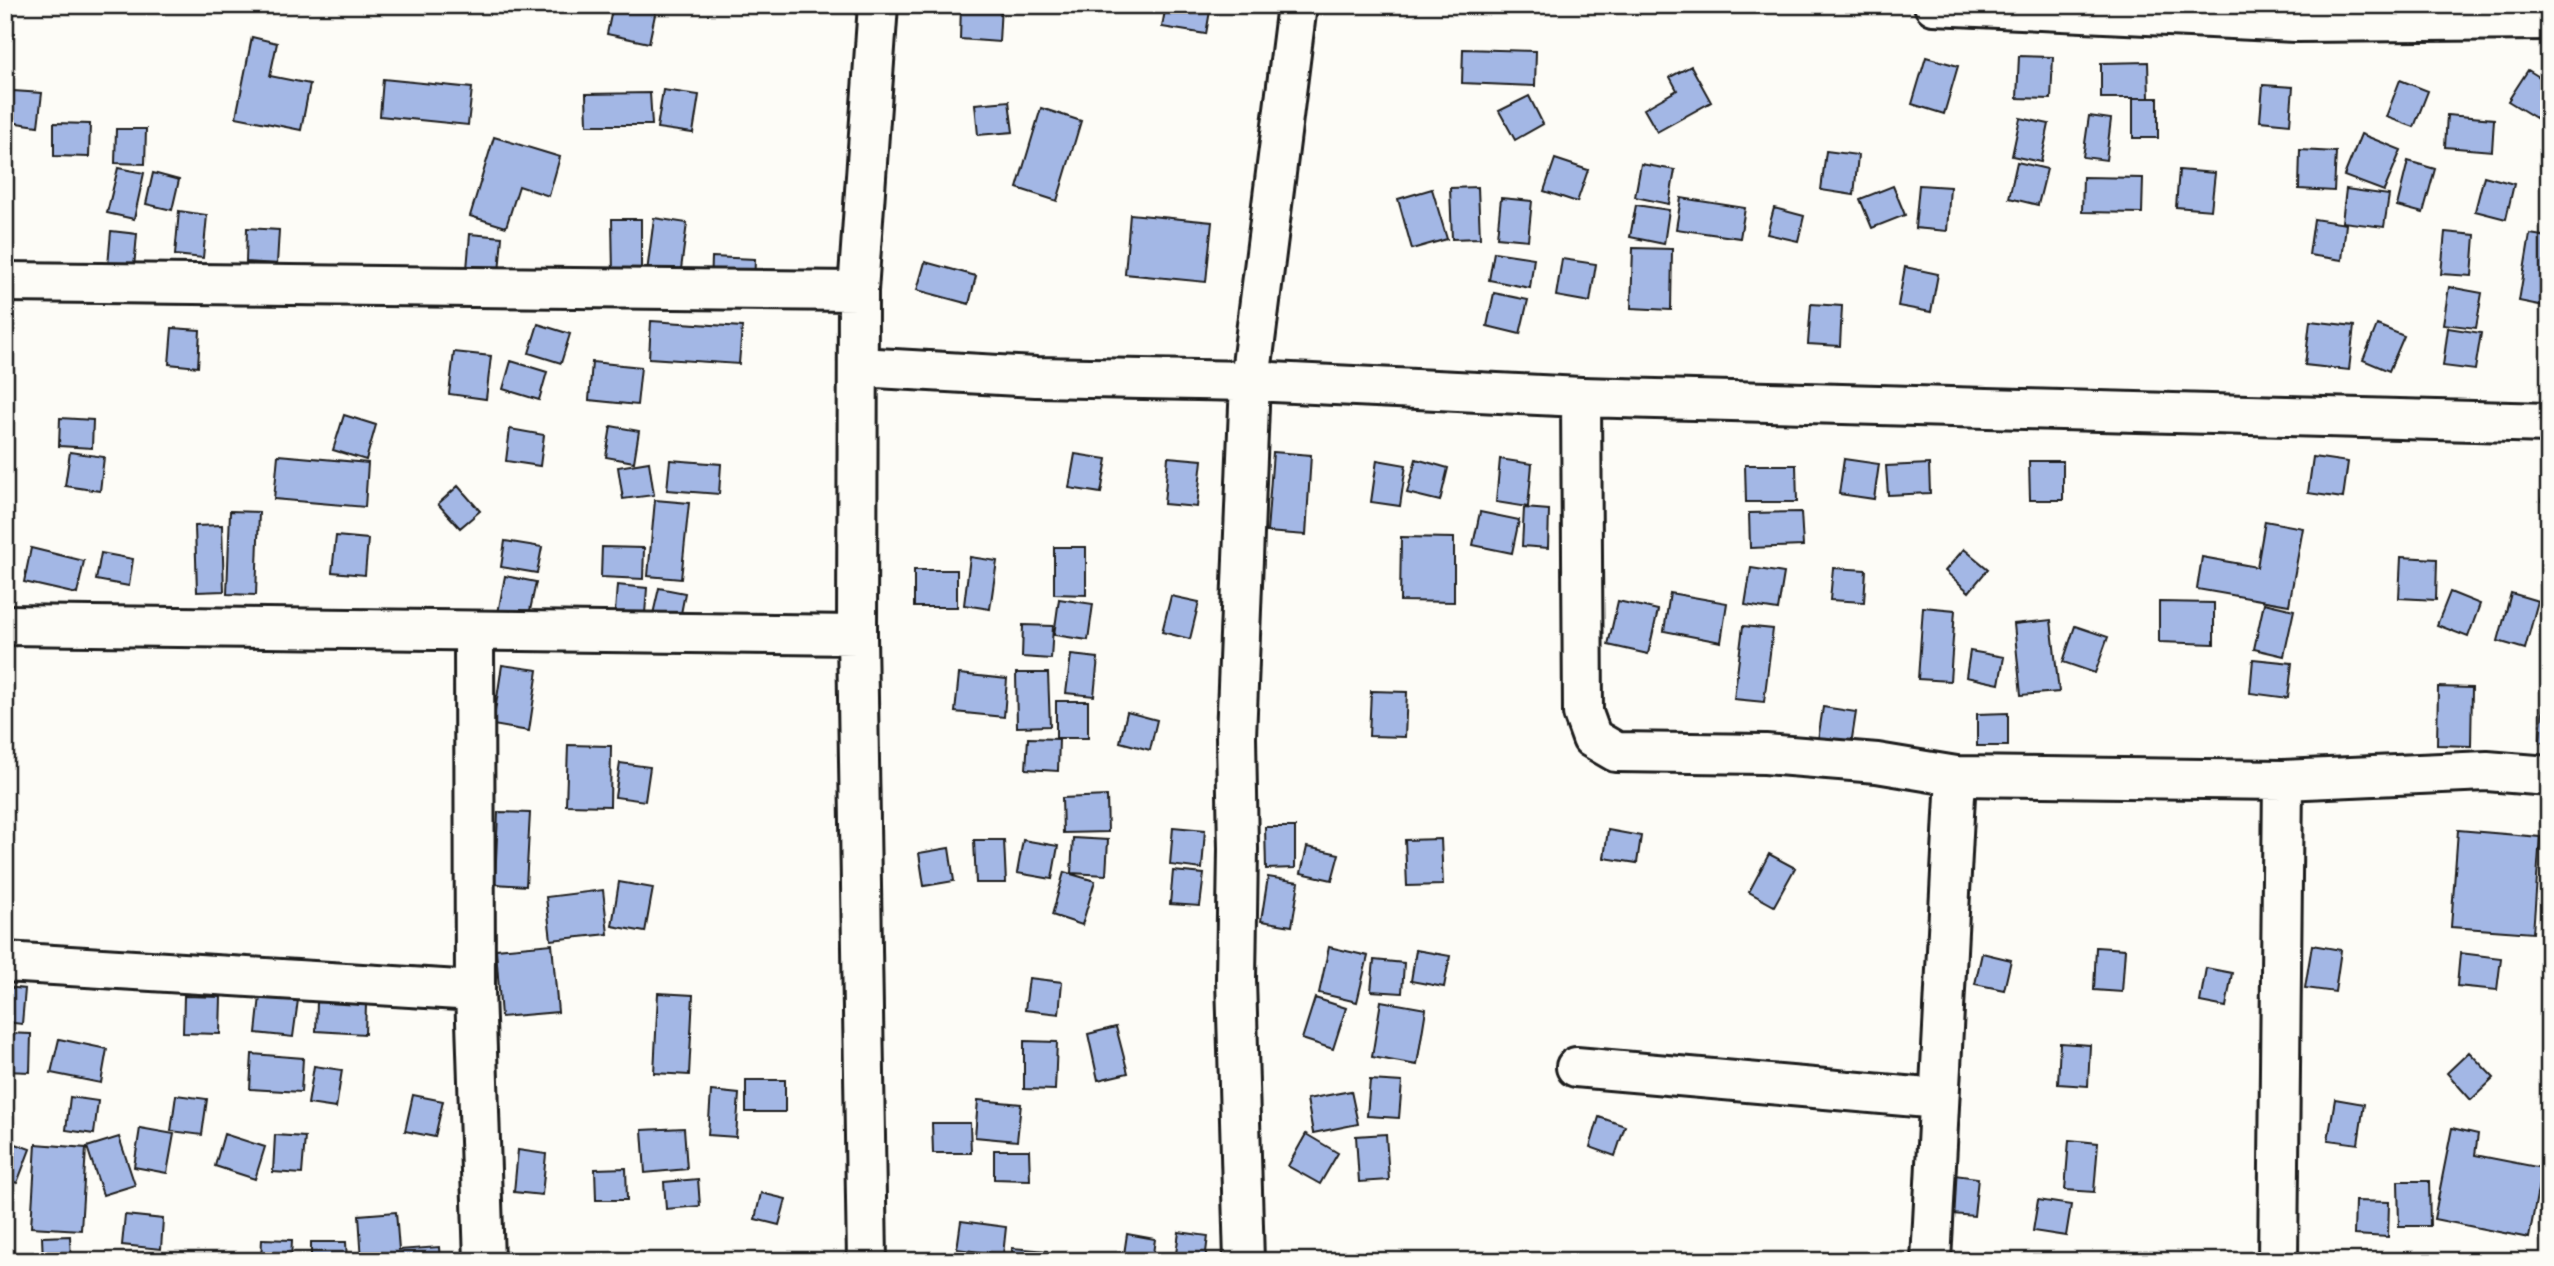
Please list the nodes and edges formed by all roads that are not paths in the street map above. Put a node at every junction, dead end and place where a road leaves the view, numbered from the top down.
1 (878, 5) edge
2 (1297, 5) edge
3 (1934, 5) edge
4 (2295, 14) edge
5 (2549, 20) edge
6 (5, 282) edge
7 (858, 291) junction
8 (859, 367) junction
9 (1250, 381) junction
10 (1581, 397) junction
11 (2549, 423) edge
12 (5, 625) edge
13 (474, 632) junction
14 (857, 635) junction
15 (1956, 776) junction
16 (2549, 776) edge
17 (2283, 780) junction
18 (5, 962) edge
19 (475, 991) junction
20 (1576, 1067) dead end
21 (1939, 1099) junction
22 (484, 1261) edge
23 (867, 1261) edge
24 (1244, 1261) edge
25 (1931, 1261) edge
26 (2278, 1261) edge

1 - 7 street
2 - 9 street
3 - 4 street
4 - 5 street
6 - 7 street
7 - 8 street
8 - 9 street
8 - 14 street
9 - 10 street
9 - 24 street
10 - 11 street
10 - 15 street
12 - 13 street
13 - 14 street
13 - 19 street
14 - 23 street
15 - 17 street
15 - 21 street
16 - 17 street
17 - 26 street
18 - 19 street
19 - 22 street
20 - 21 street
21 - 25 street

